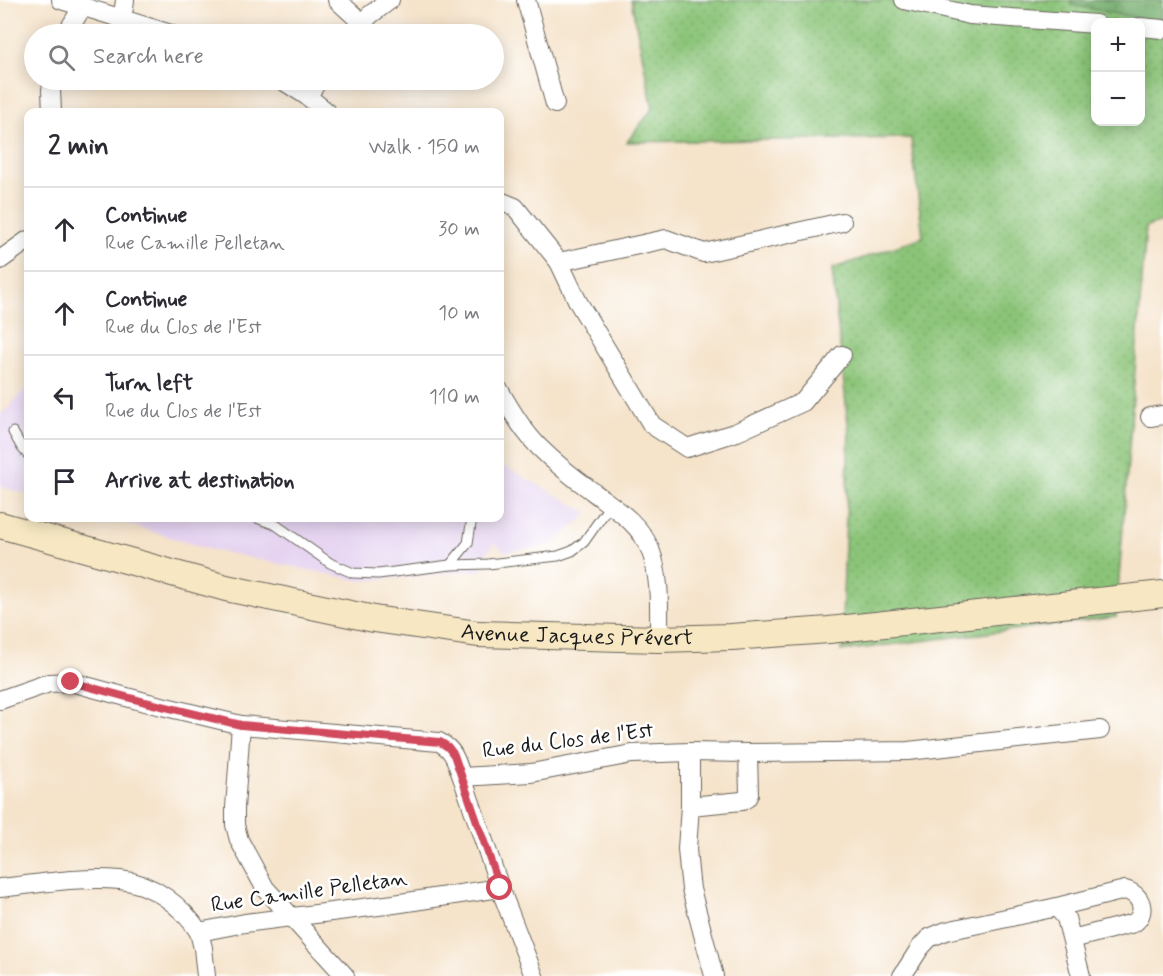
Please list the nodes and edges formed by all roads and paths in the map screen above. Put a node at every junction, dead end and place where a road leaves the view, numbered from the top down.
1 (61, 0) edge
2 (125, 0) edge
3 (337, 0) edge
4 (390, 0) edge
5 (526, 0) edge
6 (903, 0) edge
7 (83, 6) junction
8 (120, 18) junction
9 (72, 24) edge
10 (139, 24) edge
11 (354, 24) edge
12 (364, 24) edge
13 (1091, 24) edge
14 (1145, 27) edge
15 (1163, 29) edge
16 (51, 90) edge
17 (298, 90) edge
18 (312, 90) edge
19 (307, 96) junction
20 (555, 104) dead end
21 (52, 108) edge
22 (322, 108) edge
23 (504, 203) edge
24 (842, 222) dead end
25 (24, 243) edge
26 (0, 260) edge
27 (559, 262) junction
28 (842, 355) dead end
29 (504, 397) edge
30 (13, 432) dead end
31 (24, 450) edge
32 (610, 505) junction
33 (268, 522) edge
34 (471, 522) edge
35 (0, 525) edge
36 (450, 565) junction
37 (1163, 594) edge
38 (659, 639) junction
39 (0, 700) edge
40 (241, 725) junction
41 (1100, 730) dead end
42 (690, 752) junction
43 (748, 753) junction
44 (462, 777) junction
45 (690, 806) junction
46 (0, 888) edge
47 (500, 888) junction
48 (1057, 907) junction
49 (291, 917) junction
50 (199, 932) junction
51 (1072, 939) junction
52 (206, 976) edge
53 (345, 976) edge
54 (534, 976) edge
55 (714, 976) edge
56 (902, 976) edge
57 (1081, 976) edge

1 - 7 street
2 - 8 street
3 - 11 street
4 - 12 street
5 - 20 street
6 - 13 street
7 - 8 street
7 - 9 street
8 - 10 street
14 - 15 street
16 - 21 street
17 - 19 street
18 - 19 street
19 - 22 street
23 - 27 street
24 - 27 street
25 - 26 street
27 - 28 street
29 - 32 street
30 - 31 lane
32 - 36 lane
32 - 38 street
33 - 36 lane
34 - 36 lane
35 - 38 main road, Avenue Jacques Prévert
37 - 38 main road, Avenue Jacques Prévert
39 - 40 street, Rue du Clos de l'Est
40 - 44 street, Rue du Clos de l'Est
40 - 49 street
41 - 43 street, Rue du Clos de l'Est
42 - 43 street, Rue du Clos de l'Est
42 - 44 street, Rue du Clos de l'Est
42 - 45 street
43 - 45 street
44 - 47 street
45 - 55 street
46 - 50 street, Rue Camille Pelletan
47 - 49 street, Rue Camille Pelletan
47 - 54 street
48 - 51 street
48 - 51 street
48 - 56 street
49 - 50 street, Rue Camille Pelletan
49 - 53 street
50 - 52 street
51 - 57 street

